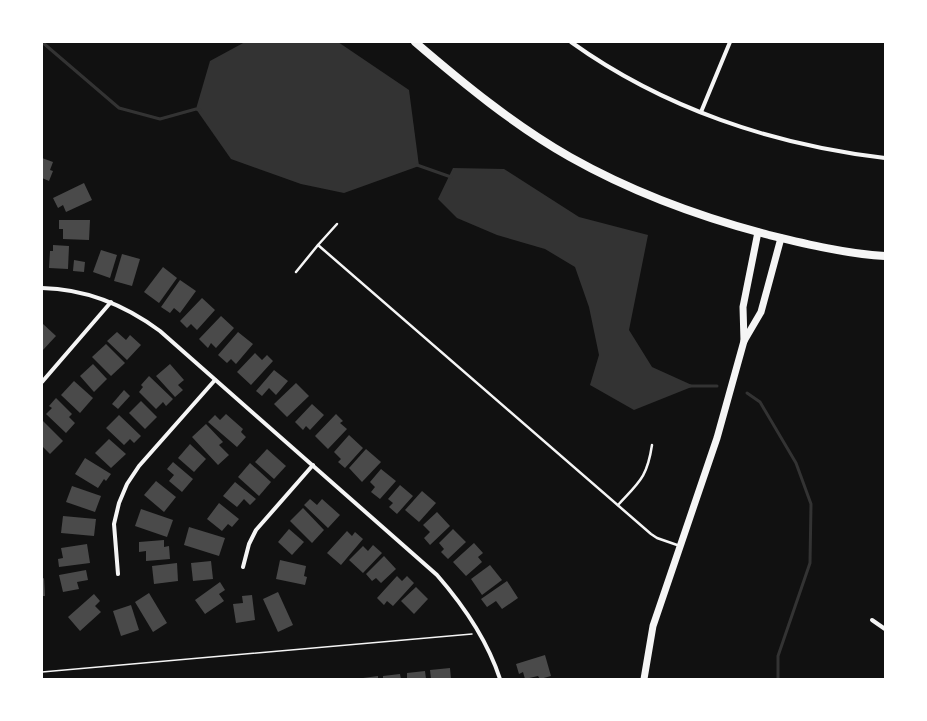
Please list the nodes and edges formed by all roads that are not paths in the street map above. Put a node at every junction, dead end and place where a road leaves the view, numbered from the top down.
1 (415, 42) edge
2 (571, 42) edge
3 (730, 42) edge
4 (701, 112) junction
5 (885, 158) edge
6 (337, 224) dead end
7 (758, 232) junction
8 (781, 238) junction
9 (318, 244) junction
10 (885, 256) edge
11 (296, 272) dead end
12 (42, 288) edge
13 (111, 302) junction
14 (744, 342) junction
15 (215, 380) junction
16 (42, 382) edge
17 (652, 445) dead end
18 (313, 465) junction
19 (618, 505) junction
20 (680, 546) junction
21 (243, 567) dead end
22 (118, 574) dead end
23 (872, 620) dead end
24 (885, 629) edge
25 (500, 679) edge
26 (644, 679) edge

1 - 7 main road
2 - 4 street
3 - 4 street
4 - 5 street
6 - 9 lane
7 - 8 main road
7 - 14 street
8 - 10 main road
8 - 14 street
9 - 11 lane
9 - 19 lane
12 - 13 street
13 - 15 street
13 - 16 street
14 - 20 street
15 - 18 street
15 - 22 street
17 - 19 lane
18 - 21 street
18 - 25 street
19 - 20 lane
20 - 26 street
23 - 24 street

